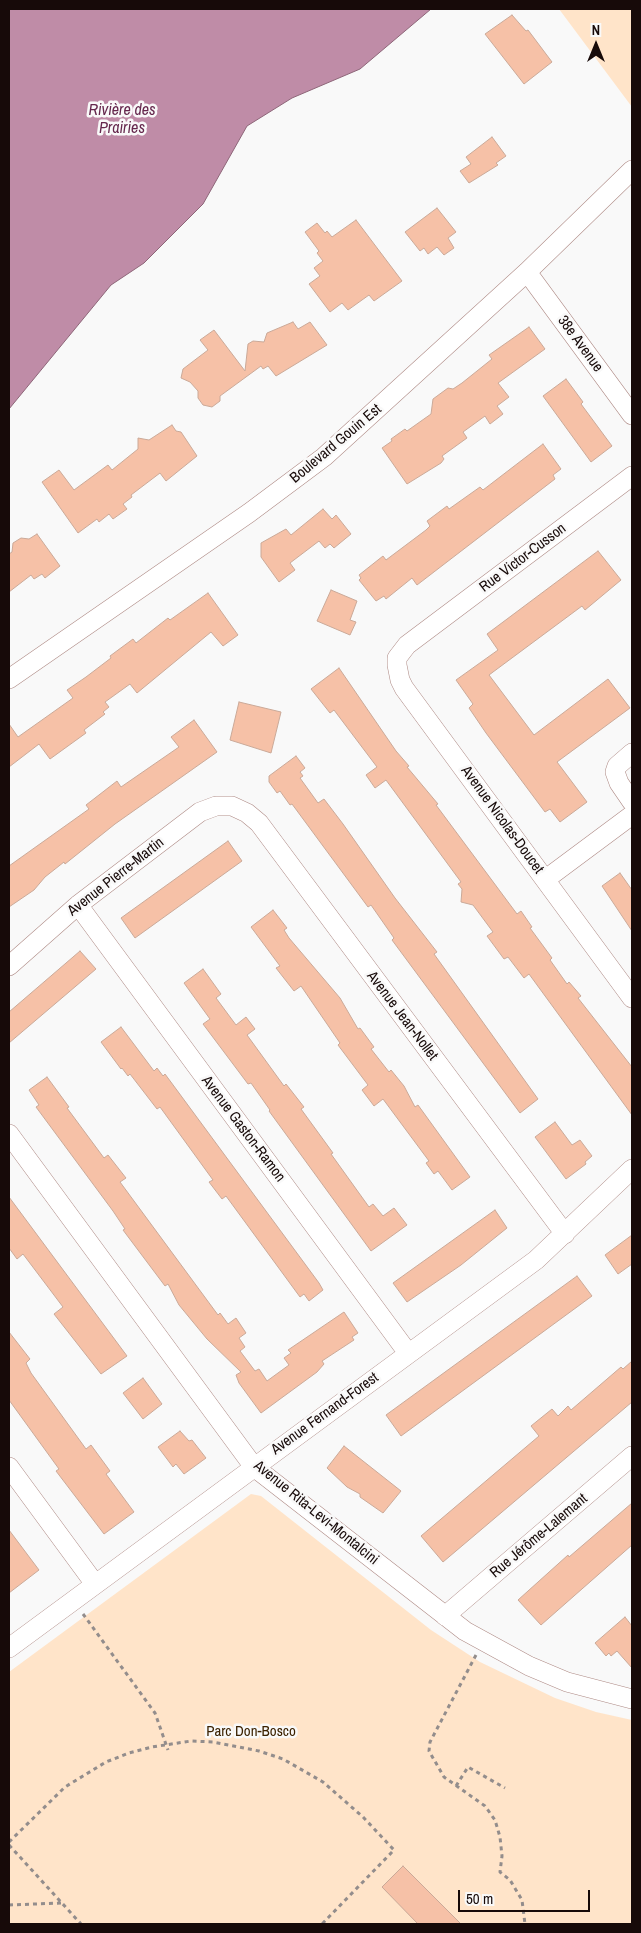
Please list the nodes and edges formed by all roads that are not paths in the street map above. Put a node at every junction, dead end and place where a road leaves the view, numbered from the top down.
1 (632, 170) edge
2 (527, 272) junction
3 (632, 415) edge
4 (632, 476) edge
5 (414, 639) joint
6 (9, 680) edge
7 (632, 754) edge
8 (632, 802) edge
9 (232, 806) joint
10 (632, 816) edge
11 (546, 880) junction
12 (78, 905) junction
13 (9, 966) edge
14 (632, 998) edge
15 (9, 1134) edge
16 (632, 1169) edge
17 (564, 1234) junction
18 (408, 1353) junction
19 (632, 1456) edge
20 (9, 1467) edge
21 (254, 1467) junction
22 (96, 1584) junction
23 (446, 1616) junction
24 (9, 1648) edge
25 (632, 1699) edge

1 - 2 street, Boulevard Gouin Est
2 - 3 street, 38e Avenue
2 - 6 street, Boulevard Gouin Est
4 - 5 street, Rue Victor-Cusson
5 - 11 street, Avenue Nicolas-Doucet
7 - 8 street
9 - 12 street, Avenue Pierre-Martin
9 - 17 street, Avenue Jean-Nollet
10 - 11 street
11 - 14 street, Avenue Nicolas-Doucet
12 - 13 street, Avenue Pierre-Martin
12 - 18 street, Avenue Gaston-Ramon
15 - 21 street, Avenue Rita-Levi-Montalcini
16 - 17 street, Avenue Fernand-Forest
17 - 18 street, Avenue Fernand-Forest
18 - 21 street, Avenue Fernand-Forest
19 - 23 street, Rue Jérôme-Lalemant
20 - 22 street
21 - 22 street, Avenue Fernand-Forest
21 - 23 street, Avenue Rita-Levi-Montalcini
22 - 24 street, Avenue Fernand-Forest
23 - 25 street, Avenue Rita-Levi-Montalcini

